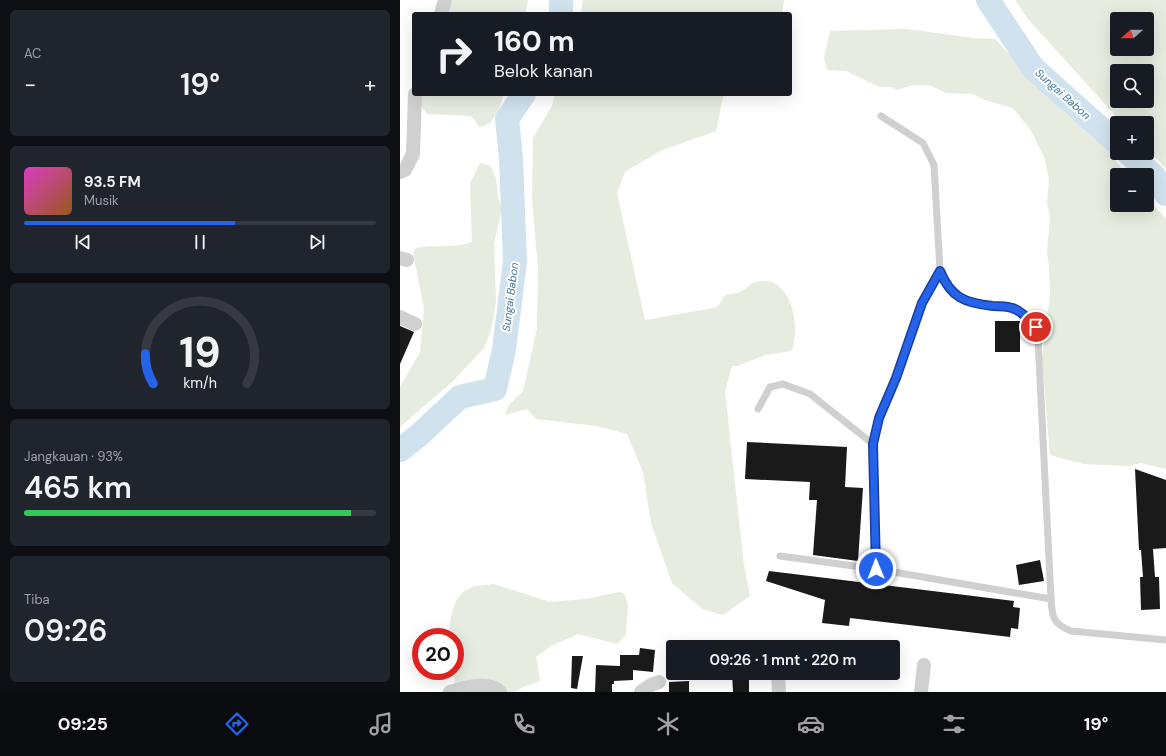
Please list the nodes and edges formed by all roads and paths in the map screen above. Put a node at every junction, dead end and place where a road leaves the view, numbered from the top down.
1 (445, 0) edge
2 (441, 12) edge
3 (415, 96) edge
4 (880, 116) dead end
5 (400, 172) edge
6 (940, 271) junction
7 (400, 317) edge
8 (415, 324) dead end
9 (758, 409) dead end
10 (873, 444) junction
11 (780, 556) dead end
12 (876, 569) junction
13 (1051, 599) junction
14 (1166, 640) edge
15 (924, 665) dead end
16 (778, 680) edge
17 (659, 682) dead end
18 (450, 692) edge
19 (500, 692) edge
20 (641, 692) edge
21 (779, 692) edge
22 (921, 692) edge

1 - 2 street
3 - 5 street
4 - 6 lane
6 - 10 lane
6 - 13 lane
7 - 8 street
9 - 10 lane
10 - 12 lane
11 - 12 lane
12 - 13 lane
13 - 14 lane
15 - 22 street
16 - 21 street
17 - 20 street
18 - 19 street

